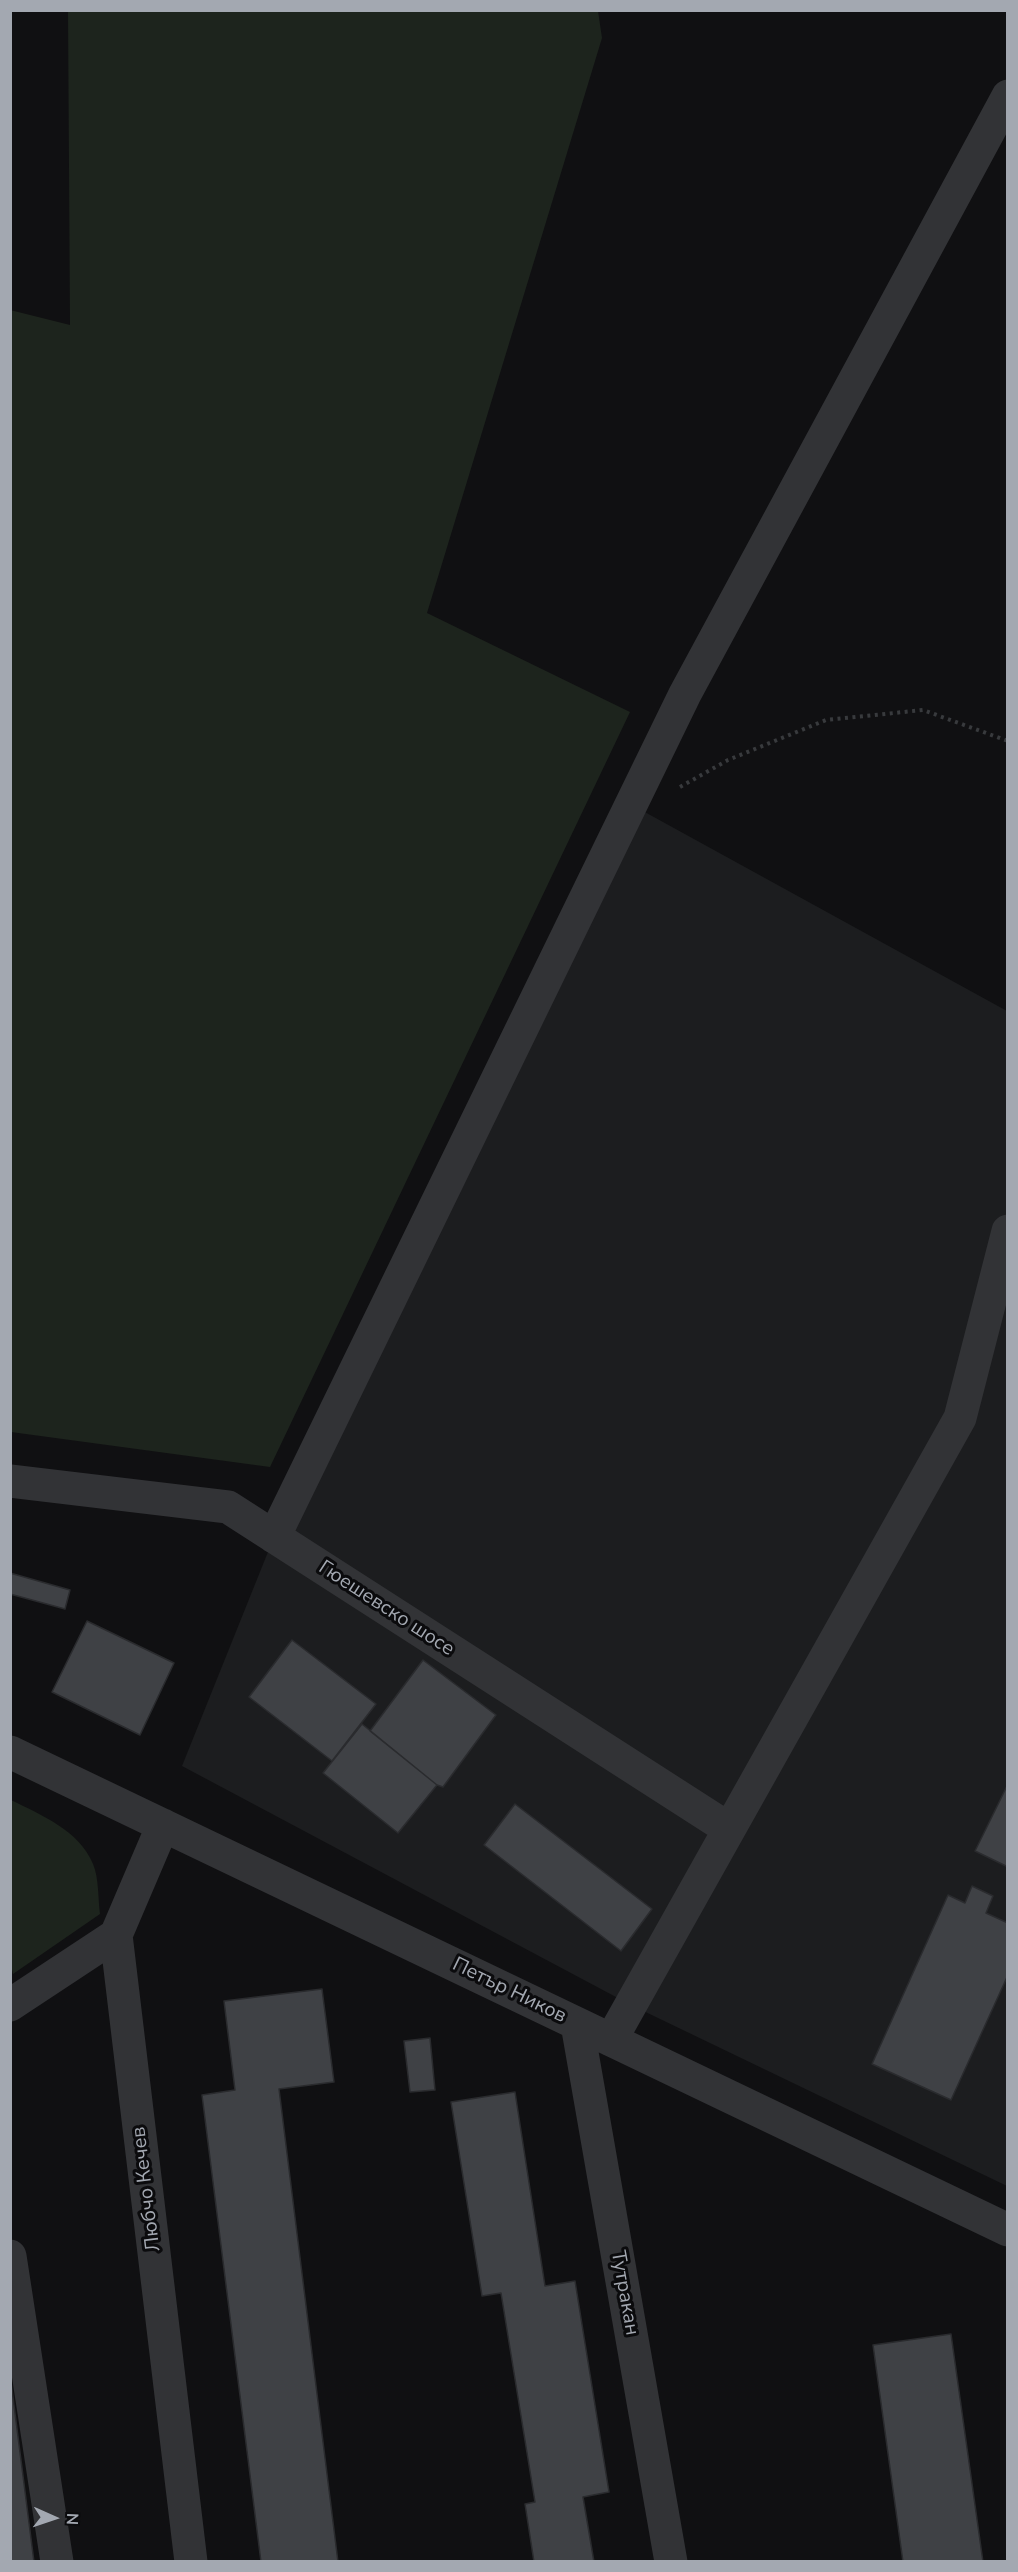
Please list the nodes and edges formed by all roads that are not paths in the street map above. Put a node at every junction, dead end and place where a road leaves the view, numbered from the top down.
1 (1008, 96) edge
2 (1008, 1231) edge
3 (10, 1481) edge
4 (274, 1537) junction
5 (10, 1752) edge
6 (163, 1825) junction
7 (729, 1829) junction
8 (116, 1935) junction
9 (10, 2005) edge
10 (577, 2024) junction
11 (611, 2040) junction
12 (1008, 2230) edge
13 (10, 2256) edge
14 (57, 2562) edge
15 (191, 2562) edge
16 (670, 2562) edge

1 - 4 street
2 - 7 street
3 - 4 street, Гюешевско шосе
4 - 7 street, Гюешевско шосе
5 - 6 street, Петър Ников
6 - 8 street, Любчо Кечев
6 - 10 street, Петър Ников
7 - 11 street
8 - 9 street
8 - 15 street, Любчо Кечев
10 - 11 street, Петър Ников
10 - 16 street, Тутракан
11 - 12 street, Петър Ников
13 - 14 street

